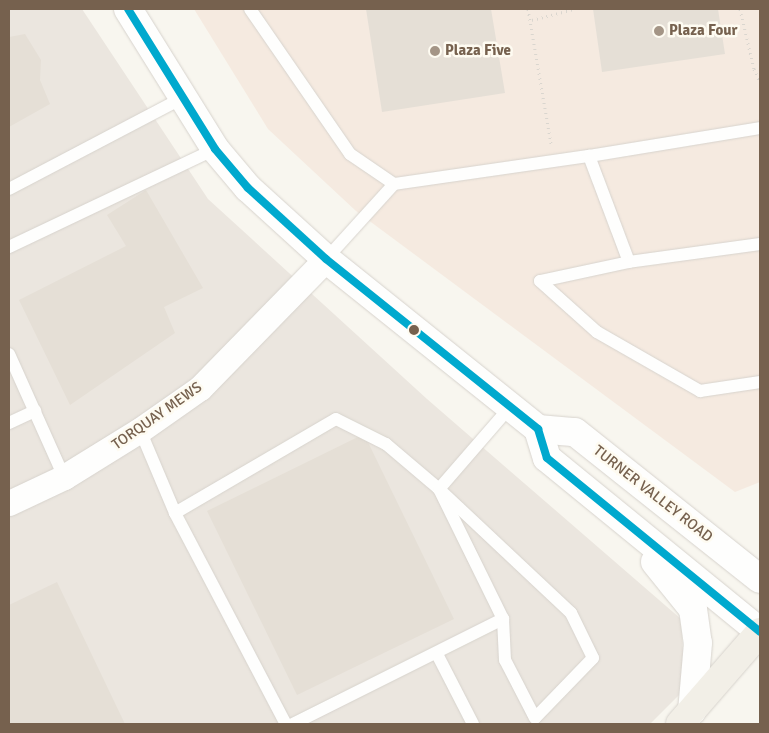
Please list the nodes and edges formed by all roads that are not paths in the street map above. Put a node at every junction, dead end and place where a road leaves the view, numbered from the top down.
1 (128, 9) edge
2 (250, 9) edge
3 (182, 98) junction
4 (760, 128) edge
5 (215, 149) junction
6 (589, 156) junction
7 (394, 184) junction
8 (9, 189) edge
9 (760, 244) edge
10 (9, 247) edge
11 (326, 259) junction
12 (629, 262) junction
13 (9, 354) edge
14 (760, 382) edge
15 (511, 406) junction
16 (35, 411) junction
17 (9, 423) edge
18 (538, 429) junction
19 (140, 430) junction
20 (64, 477) junction
21 (439, 489) junction
22 (9, 503) edge
23 (175, 513) junction
24 (622, 522) junction
25 (760, 579) edge
26 (503, 619) junction
27 (760, 632) edge
28 (437, 654) junction
29 (686, 718) edge
30 (286, 724) edge
31 (293, 724) edge
32 (472, 724) edge

1 - 3 street
2 - 7 lane
3 - 5 street
3 - 8 lane
4 - 6 lane
5 - 10 lane
5 - 11 street
6 - 7 lane
6 - 12 lane
7 - 11 lane
9 - 12 lane
11 - 15 street
11 - 19 street, TORQUAY MEWS
12 - 14 lane
13 - 16 lane
15 - 18 street
15 - 21 lane
16 - 17 lane
16 - 20 lane
18 - 24 street
18 - 25 street, TURNER VALLEY ROAD
19 - 20 street, TORQUAY MEWS
19 - 23 lane
20 - 22 street, TORQUAY MEWS
21 - 23 lane
21 - 26 lane
21 - 26 lane
23 - 30 lane
24 - 27 street
24 - 29 street
26 - 28 lane
27 - 29 main road
28 - 31 lane
28 - 32 lane

